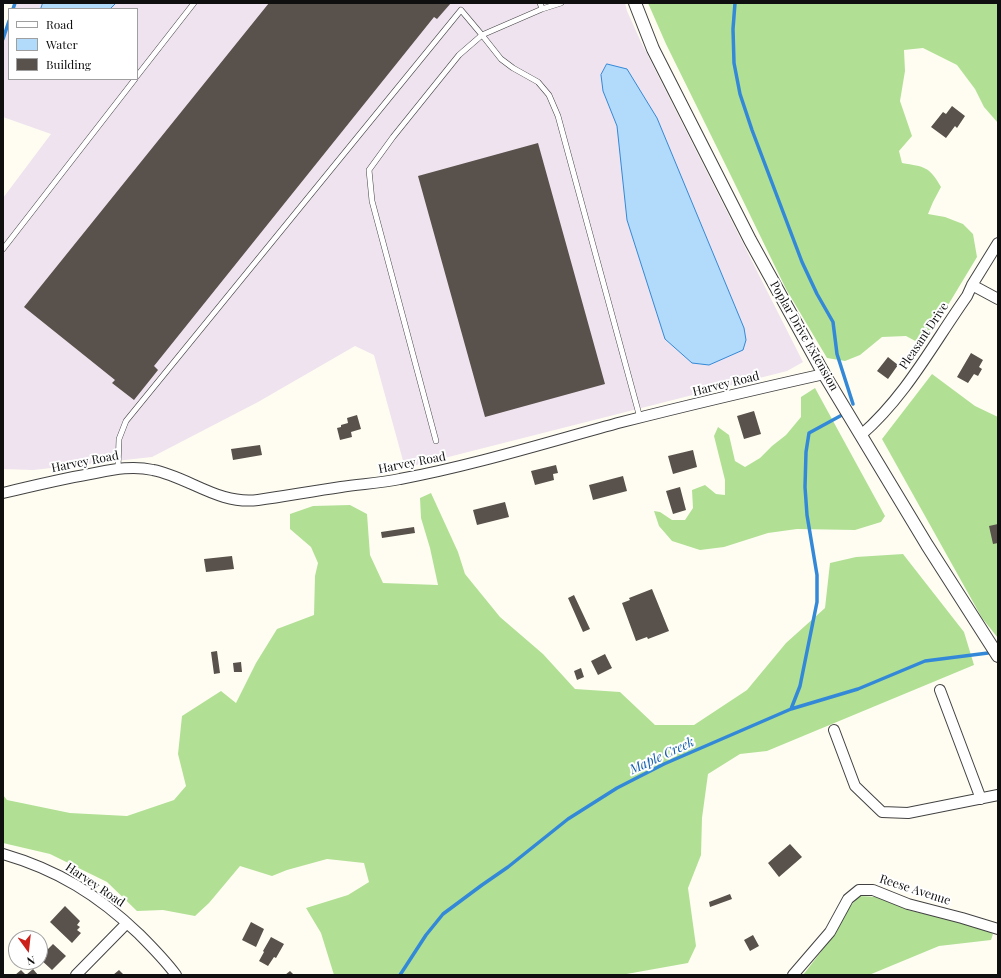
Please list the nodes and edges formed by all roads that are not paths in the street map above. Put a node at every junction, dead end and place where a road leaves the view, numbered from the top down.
1 (194, 3) edge
2 (540, 3) edge
3 (561, 3) edge
4 (635, 3) edge
5 (542, 9) junction
6 (482, 36) junction
7 (138, 75) edge
8 (134, 80) edge
9 (998, 243) edge
10 (3, 249) edge
11 (972, 285) junction
12 (998, 299) edge
13 (824, 374) junction
14 (640, 418) junction
15 (861, 435) junction
16 (436, 441) dead end
17 (118, 468) junction
18 (3, 493) edge
19 (998, 656) edge
20 (940, 690) dead end
21 (834, 730) dead end
22 (998, 795) edge
23 (982, 799) junction
24 (3, 854) edge
25 (126, 923) junction
26 (998, 929) edge
27 (76, 975) edge
28 (176, 975) edge
29 (793, 975) edge

1 - 7 lane
2 - 5 lane
3 - 5 lane
4 - 13 street, Poplar Drive Extension
5 - 6 lane
6 - 14 lane
6 - 16 lane
6 - 17 lane
8 - 10 lane
9 - 11 street, Pleasant Drive
11 - 12 street
11 - 15 street, Pleasant Drive
13 - 14 street, Harvey Road
13 - 15 street, Poplar Drive Extension
14 - 17 street, Harvey Road
15 - 19 street, Poplar Drive Extension
17 - 18 street, Harvey Road
20 - 23 street
21 - 23 street
22 - 23 street
24 - 25 street, Harvey Road
25 - 27 street
25 - 28 street, Harvey Road
26 - 29 street, Reese Avenue

